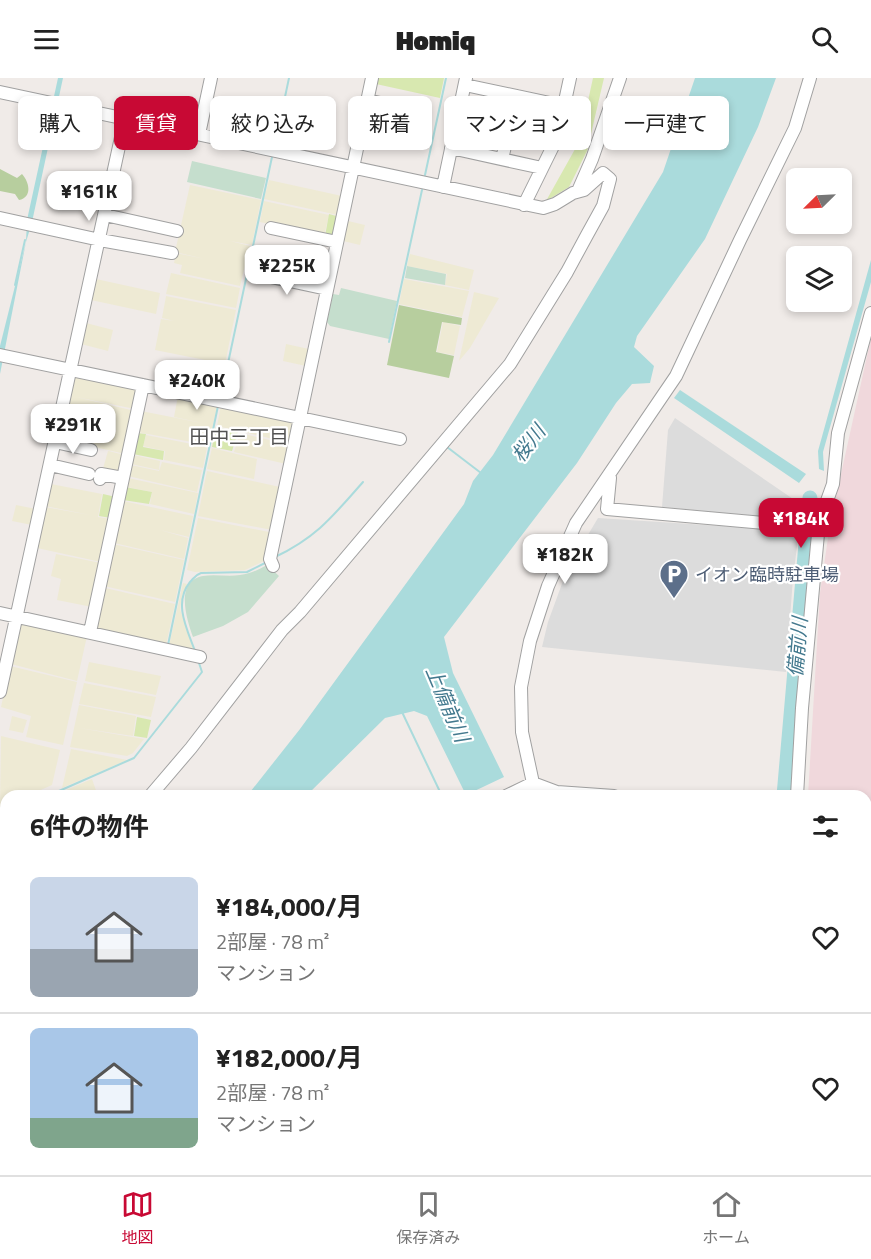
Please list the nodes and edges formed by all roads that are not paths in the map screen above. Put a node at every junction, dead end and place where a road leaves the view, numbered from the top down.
1 (211, 78) edge
2 (372, 78) edge
3 (570, 78) edge
4 (620, 78) edge
5 (810, 78) edge
6 (466, 82) edge
7 (0, 92) edge
8 (368, 96) edge
9 (517, 96) edge
10 (566, 96) edge
11 (114, 117) edge
12 (199, 134) joint
13 (119, 150) edge
14 (356, 150) edge
15 (451, 150) edge
16 (460, 150) edge
17 (504, 150) edge
18 (551, 150) edge
19 (502, 159) junction
20 (352, 168) junction
21 (542, 168) junction
22 (443, 187) junction
23 (578, 191) junction
24 (524, 205) junction
25 (105, 215) junction
26 (0, 218) edge
27 (272, 228) dead end
28 (177, 231) dead end
29 (100, 240) junction
30 (337, 242) junction
31 (172, 253) dead end
32 (253, 273) dead end
33 (327, 289) junction
34 (871, 313) edge
35 (0, 355) edge
36 (71, 370) junction
37 (143, 385) junction
38 (300, 417) junction
39 (400, 439) dead end
40 (55, 442) junction
41 (91, 450) dead end
42 (50, 465) junction
43 (609, 474) junction
44 (123, 478) junction
45 (811, 522) junction
46 (273, 566) dead end
47 (0, 613) edge
48 (16, 617) junction
49 (90, 632) junction
50 (200, 657) dead end
51 (0, 692) edge
52 (533, 783) junction
53 (155, 790) edge
54 (519, 790) edge
55 (536, 790) edge
56 (552, 790) edge
57 (797, 790) edge

1 - 12 street
2 - 8 street
3 - 10 street
4 - 23 street
5 - 43 street
6 - 9 street
7 - 11 street
12 - 20 street
13 - 25 street
14 - 20 street
15 - 22 street
16 - 19 street
17 - 19 street
18 - 21 street
19 - 21 street
20 - 22 street
20 - 30 street
21 - 24 street
22 - 24 street
23 - 24 street
23 - 53 street
25 - 28 street
25 - 29 street
26 - 29 street
27 - 30 street
29 - 31 street
29 - 36 street
30 - 33 street
32 - 33 street
33 - 38 street
34 - 45 street
35 - 36 street
36 - 37 street
36 - 40 street
37 - 38 street
37 - 44 street
38 - 39 street
38 - 46 street
40 - 41 street
40 - 42 street
42 - 44 street
42 - 48 street
43 - 45 street
43 - 52 street
44 - 49 street
45 - 57 street
47 - 48 street
48 - 49 street
48 - 51 street
49 - 50 street
52 - 54 street
52 - 55 street
52 - 56 street

